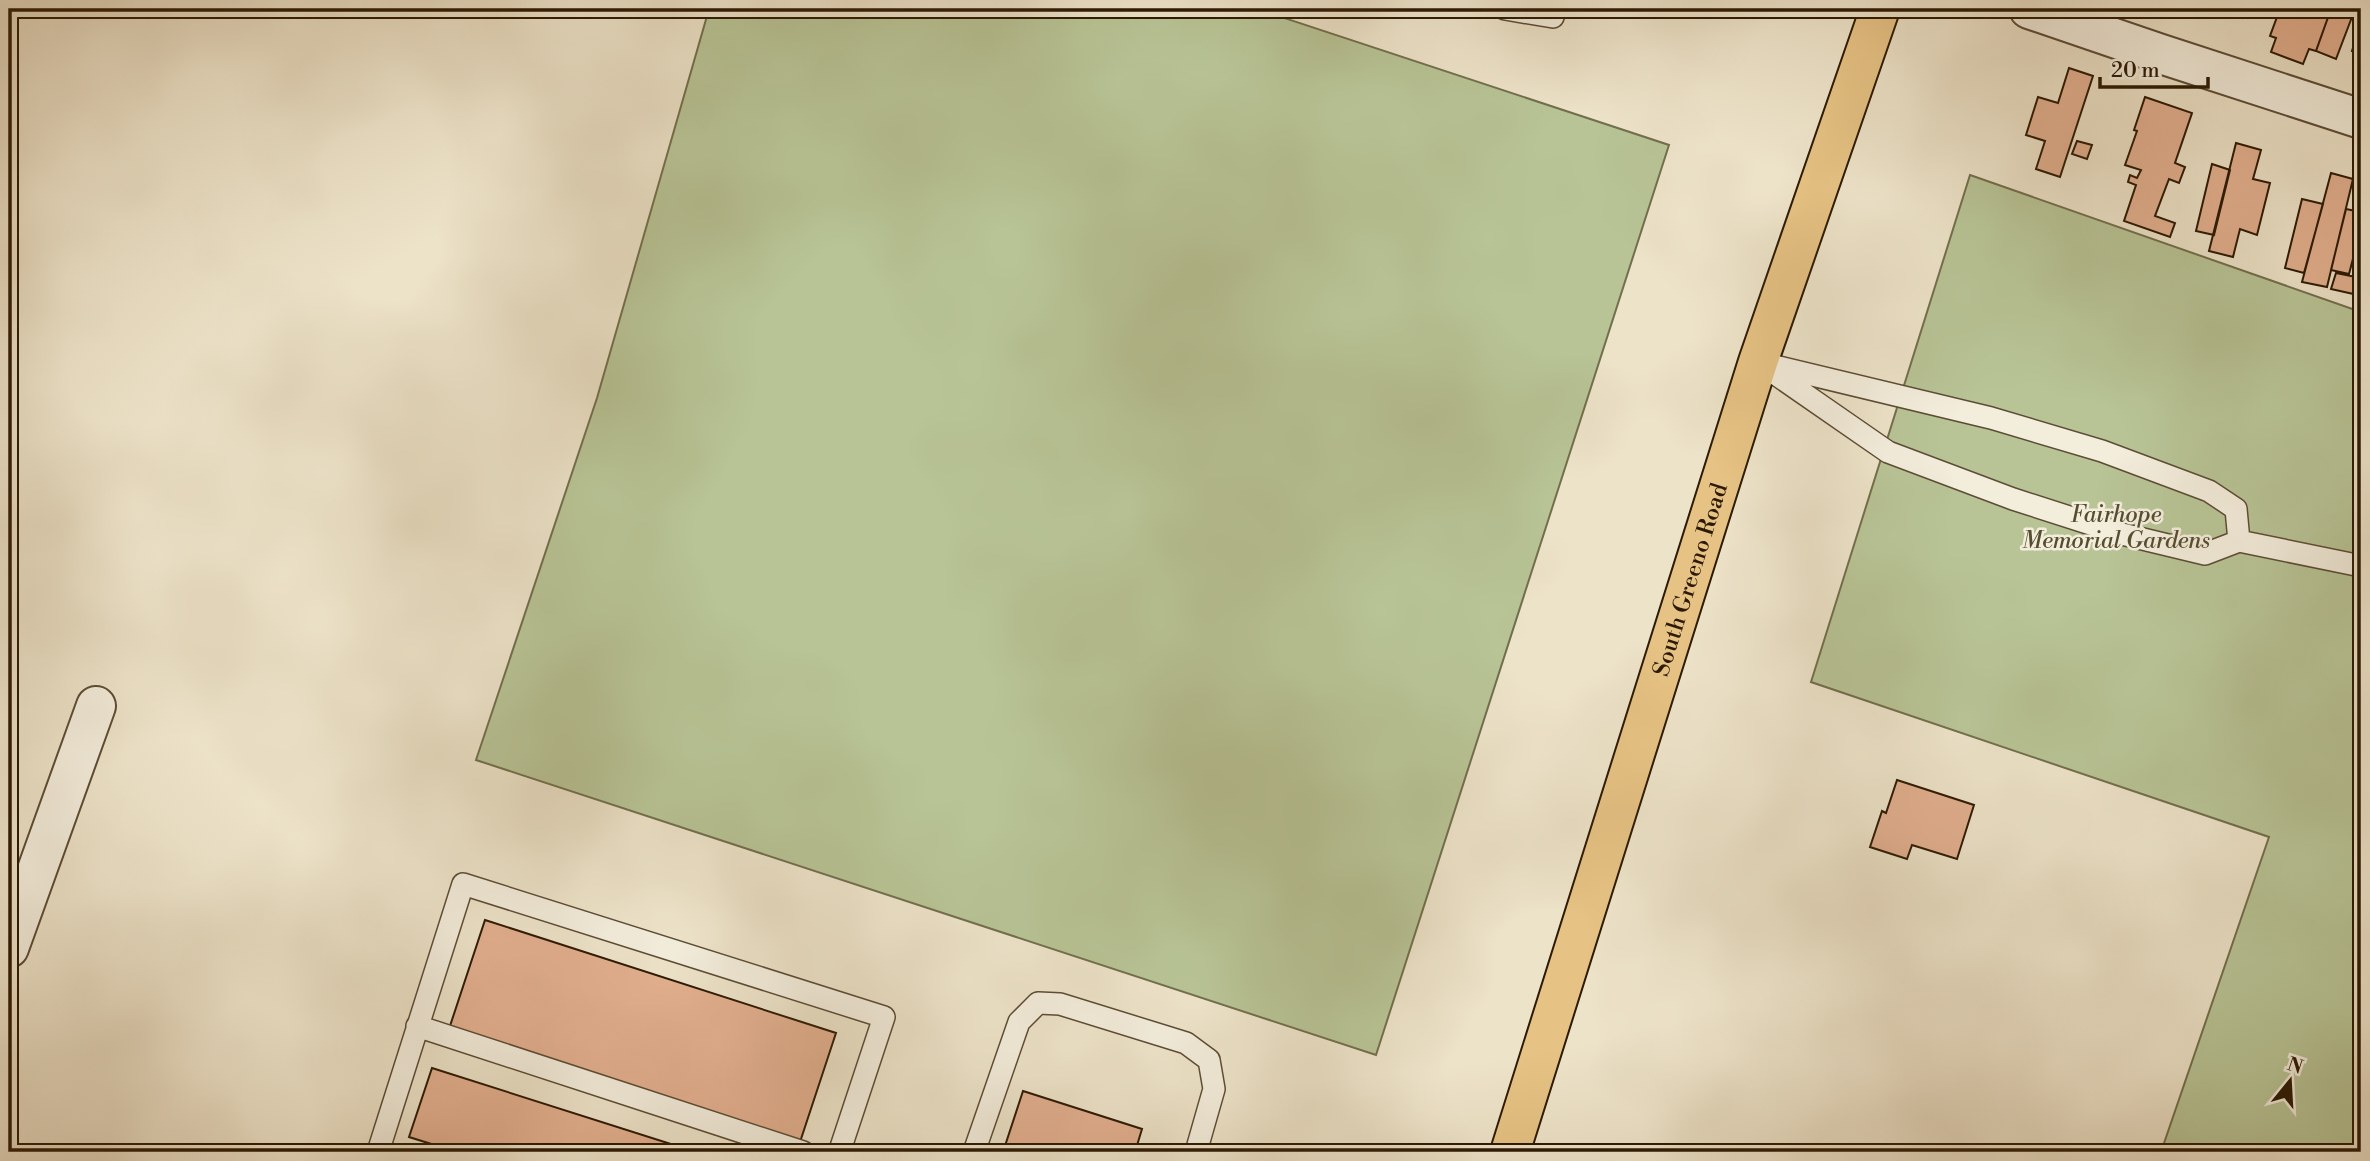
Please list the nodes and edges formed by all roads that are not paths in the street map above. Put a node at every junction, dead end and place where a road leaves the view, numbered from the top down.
1 (1505, 9) edge
2 (1555, 9) edge
3 (1880, 9) edge
4 (2029, 9) edge
5 (2361, 119) edge
6 (1758, 362) junction
7 (2239, 541) junction
8 (2361, 566) edge
9 (96, 705) dead end
10 (9, 948) edge
11 (416, 1026) junction
12 (846, 1150) edge
13 (377, 1152) edge
14 (803, 1152) edge
15 (974, 1152) edge
16 (1196, 1152) edge
17 (1510, 1152) edge

1 - 2 lane
3 - 6 main road, South Greeno Road
4 - 5 street
6 - 7 lane
6 - 7 lane
6 - 17 main road, South Greeno Road
7 - 8 lane
9 - 10 street
11 - 12 lane
11 - 13 lane
11 - 14 lane
15 - 16 lane

